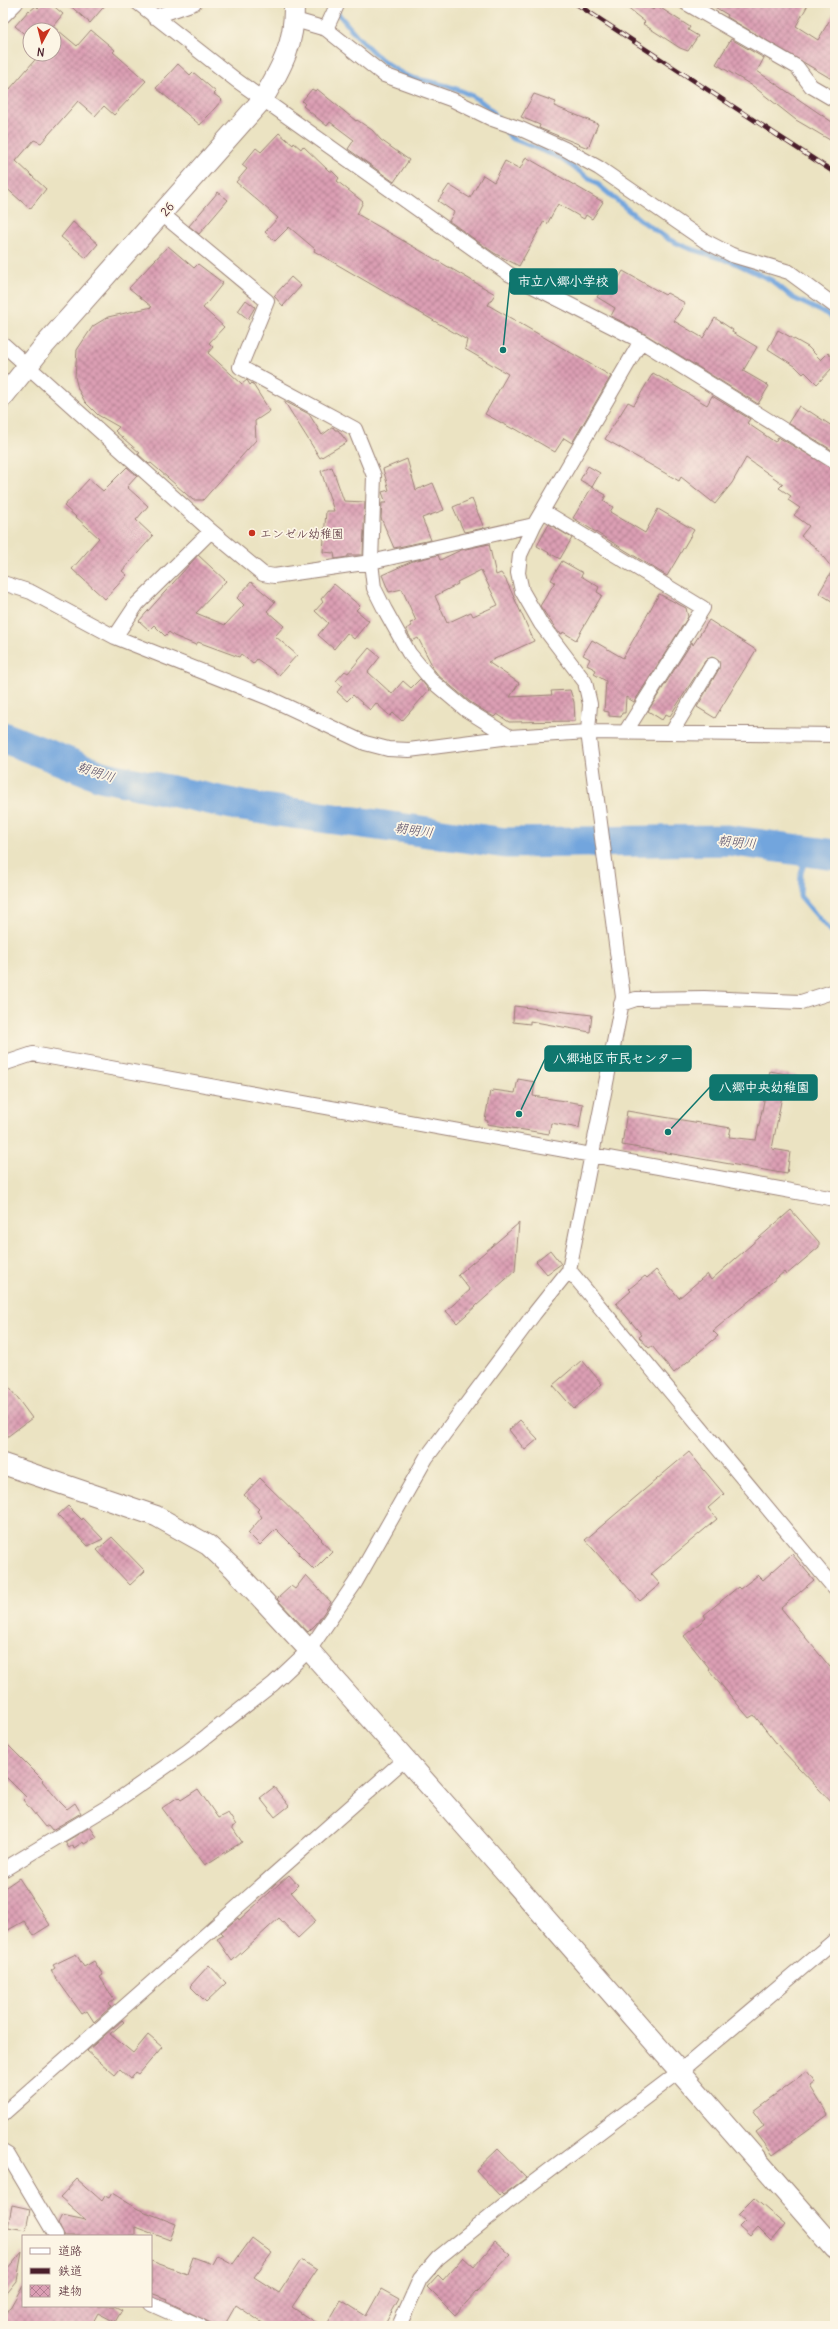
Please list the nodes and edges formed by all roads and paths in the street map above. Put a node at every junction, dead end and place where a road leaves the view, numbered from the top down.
1 (16, 3) edge
2 (138, 3) edge
3 (194, 3) edge
4 (338, 3) edge
5 (686, 3) edge
6 (294, 11) edge
7 (3, 16) edge
8 (154, 17) junction
9 (329, 24) junction
10 (264, 99) junction
11 (835, 100) edge
12 (162, 214) junction
13 (835, 306) edge
14 (641, 341) junction
15 (3, 344) edge
16 (28, 366) junction
17 (3, 397) edge
18 (835, 462) edge
19 (543, 511) junction
20 (534, 525) junction
21 (211, 531) junction
22 (371, 562) junction
23 (3, 583) edge
24 (115, 637) junction
25 (712, 665) dead end
26 (626, 731) junction
27 (588, 732) junction
28 (672, 732) junction
29 (835, 735) edge
30 (510, 737) junction
31 (828, 993) edge
32 (622, 1000) junction
33 (3, 1064) edge
34 (591, 1155) junction
35 (835, 1199) edge
36 (569, 1270) junction
37 (3, 1464) edge
38 (835, 1589) edge
39 (309, 1650) junction
40 (405, 1760) junction
41 (3, 1870) edge
42 (835, 1940) edge
43 (679, 2072) junction
44 (3, 2114) edge
45 (3, 2152) edge
46 (55, 2235) edge
47 (835, 2250) edge
48 (152, 2304) edge
49 (200, 2326) edge
50 (399, 2326) edge

1 - 7 street
2 - 8 street
3 - 8 street
4 - 9 street
5 - 11 street
6 - 9 street
6 - 10 street, 26
8 - 10 street
9 - 13 street
10 - 12 street, 26
10 - 14 street
12 - 16 street, 26
12 - 22 street
14 - 18 street
14 - 19 street
15 - 16 street
16 - 17 street, 26
16 - 21 street
19 - 20 street
19 - 26 street
20 - 22 street
20 - 27 street
21 - 22 street
21 - 24 street
22 - 30 street
23 - 24 street
24 - 30 street
25 - 28 street
26 - 27 street
26 - 28 street
27 - 30 street
27 - 32 street
28 - 29 street
31 - 32 street
32 - 34 street
33 - 34 street
34 - 35 street
34 - 36 street
36 - 38 street
36 - 39 street
37 - 39 street
39 - 40 street
39 - 41 street
40 - 43 street
40 - 44 street
42 - 43 street
43 - 47 street
43 - 50 street
45 - 46 street
48 - 49 street

